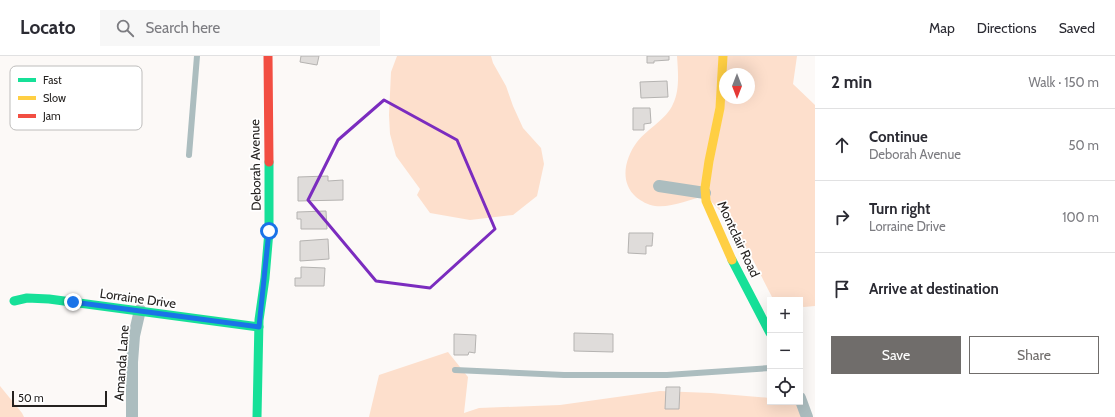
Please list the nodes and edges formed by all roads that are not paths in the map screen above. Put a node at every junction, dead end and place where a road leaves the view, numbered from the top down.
1 (197, 56) edge
2 (268, 56) edge
3 (722, 56) edge
4 (189, 155) dead end
5 (659, 186) dead end
6 (705, 193) junction
7 (14, 301) dead end
8 (140, 310) junction
9 (259, 327) junction
10 (767, 327) edge
11 (767, 368) edge
12 (455, 370) dead end
13 (803, 405) edge
14 (132, 417) edge
15 (257, 417) edge
16 (807, 417) edge

1 - 4 lane
2 - 9 street, Deborah Avenue
3 - 6 street, Montclair Road
5 - 6 street
6 - 10 street, Montclair Road
7 - 8 street, Lorraine Drive
8 - 9 street, Lorraine Drive
8 - 14 street, Amanda Lane
9 - 15 street, Deborah Avenue
11 - 12 lane
13 - 16 street

